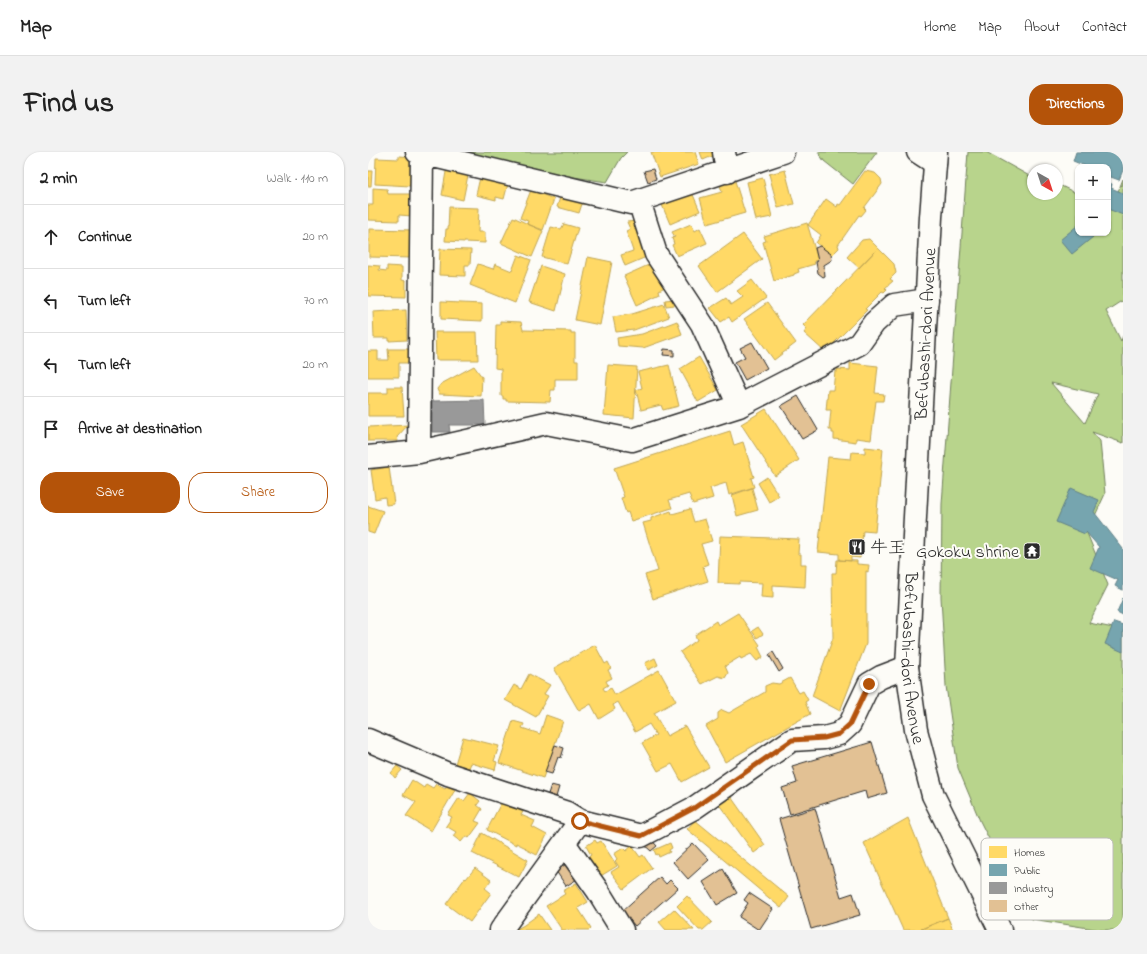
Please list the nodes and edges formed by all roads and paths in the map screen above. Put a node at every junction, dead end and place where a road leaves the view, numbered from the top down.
1 (419, 152) edge
2 (783, 152) edge
3 (930, 156) edge
4 (726, 162) edge
5 (639, 200) junction
6 (927, 300) junction
7 (740, 406) junction
8 (419, 452) junction
9 (368, 457) edge
10 (907, 667) junction
11 (368, 740) edge
12 (580, 821) junction
13 (564, 843) junction
14 (981, 892) edge
15 (995, 920) edge
16 (501, 930) edge
17 (622, 930) edge
18 (1000, 930) edge

1 - 5 main road
1 - 8 main road
2 - 4 main road
3 - 6 main road, Befubashi-dori Avenue
4 - 5 main road
5 - 7 main road
6 - 7 main road
6 - 10 main road, Befubashi-dori Avenue
7 - 8 main road
8 - 9 main road
10 - 12 main road
10 - 14 main road, Befubashi-dori Avenue
11 - 12 main road
12 - 13 main road
13 - 16 main road
13 - 17 main road
15 - 18 main road, Befubashi-dori Avenue

